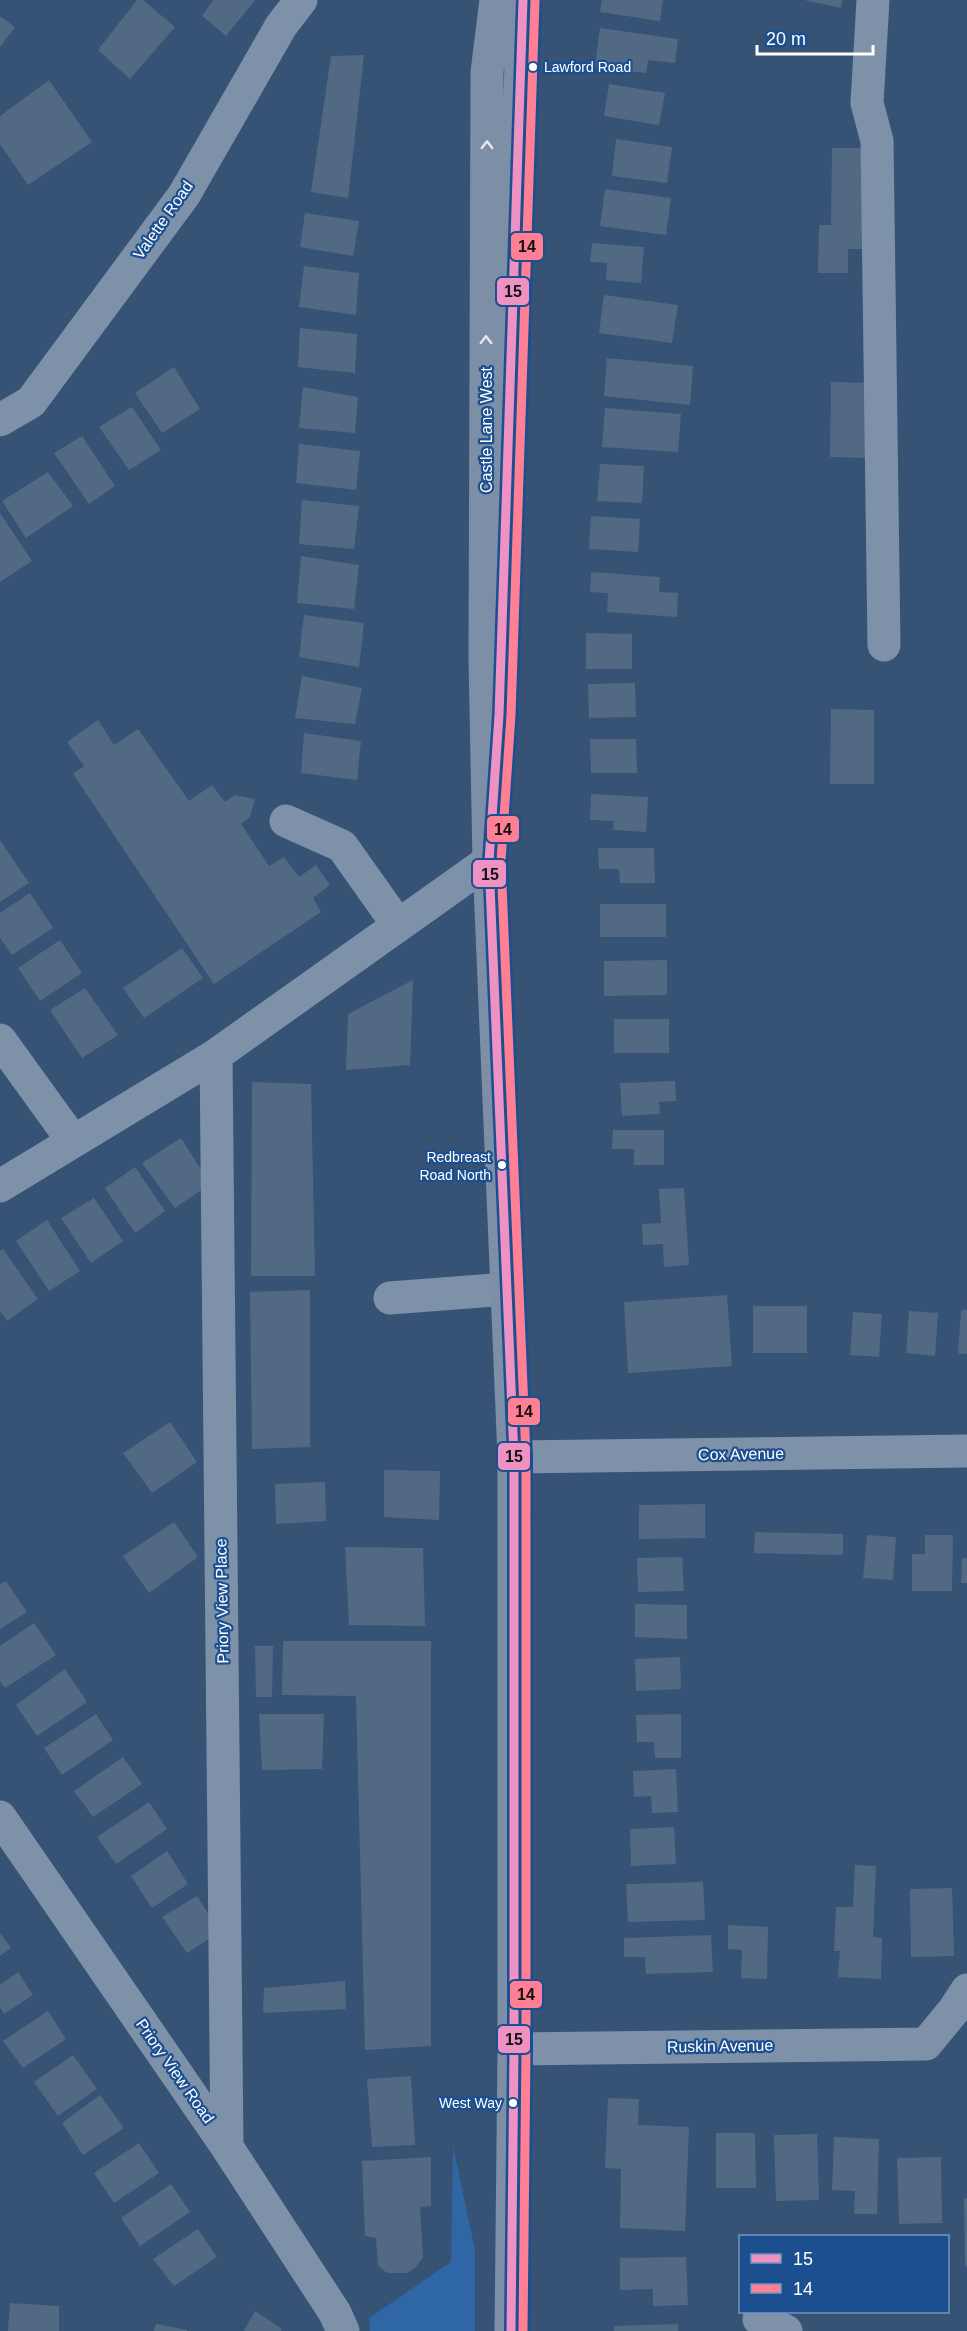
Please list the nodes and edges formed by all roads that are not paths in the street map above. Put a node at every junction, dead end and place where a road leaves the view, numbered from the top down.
1 (301, 0) edge
2 (496, 0) edge
3 (523, 0) edge
4 (873, 0) edge
5 (0, 420) edge
6 (884, 645) dead end
7 (286, 821) dead end
8 (489, 861) junction
9 (398, 925) junction
10 (0, 1040) edge
11 (216, 1055) junction
12 (73, 1141) junction
13 (0, 1186) edge
14 (507, 1289) junction
15 (390, 1298) dead end
16 (967, 1451) edge
17 (514, 1457) junction
18 (0, 1816) edge
19 (967, 1990) edge
20 (514, 2049) junction
21 (227, 2147) junction
22 (344, 2331) edge
23 (511, 2331) edge

1 - 5 street, Valette Road
8 -> 2 main road, Castle Lane West
3 - 8 main road, Castle Lane West
4 - 6 street
7 - 9 street
8 - 9 street
8 - 14 main road, Castle Lane West
9 - 11 street
10 - 12 street
11 - 12 street
11 - 21 street, Priory View Place
12 - 13 street
14 - 15 street
14 - 17 main road, Castle Lane West
16 - 17 street, Cox Avenue
17 - 20 main road, Castle Lane West
18 - 21 street, Priory View Road
19 - 20 street, Ruskin Avenue
20 - 23 main road, Castle Lane West
21 - 22 street, Priory View Road

